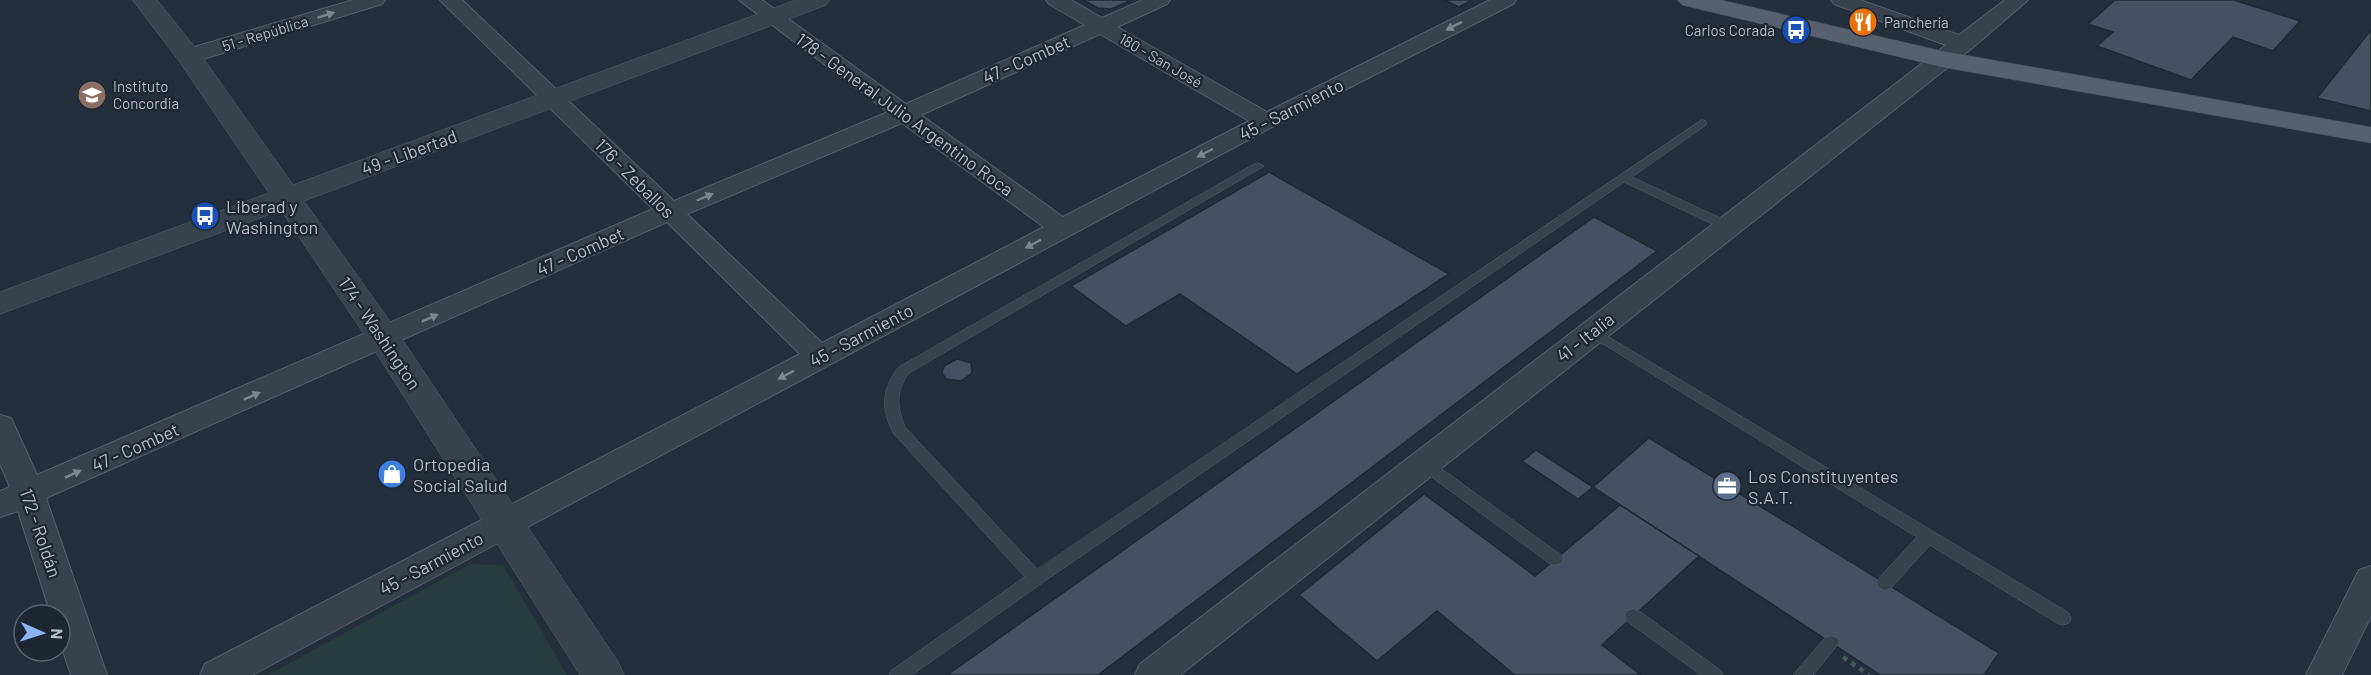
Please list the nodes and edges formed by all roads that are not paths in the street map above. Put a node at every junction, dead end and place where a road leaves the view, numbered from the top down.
1 (145, 0) edge
2 (375, 0) edge
3 (450, 0) edge
4 (749, 0) edge
5 (818, 0) edge
6 (1056, 0) edge
7 (1160, 0) edge
8 (1506, 0) edge
9 (1690, 0) edge
10 (1841, 0) edge
11 (2018, 0) edge
12 (773, 16) junction
13 (1102, 26) junction
14 (1952, 51) junction
15 (189, 56) junction
16 (555, 98) junction
17 (903, 114) junction
18 (1266, 121) junction
19 (1702, 123) dead end
20 (2371, 135) edge
21 (1258, 166) dead end
22 (1623, 177) junction
23 (288, 197) junction
24 (669, 212) junction
25 (1727, 226) junction
26 (1061, 228) junction
27 (0, 304) edge
28 (1592, 331) junction
29 (384, 338) junction
30 (820, 357) junction
31 (0, 426) edge
32 (1423, 463) junction
33 (14, 499) edge
34 (506, 524) junction
35 (1928, 536) junction
36 (1555, 559) dead end
37 (1036, 578) junction
38 (2371, 580) edge
39 (1885, 583) dead end
40 (1633, 616) dead end
41 (2363, 616) edge
42 (2063, 618) dead end
43 (1829, 645) road end
44 (90, 675) edge
45 (218, 675) edge
46 (603, 675) edge
47 (898, 675) edge
48 (1153, 675) edge
49 (1714, 675) edge
50 (1802, 675) edge
51 (2324, 675) edge

1 - 15 street, 174 - Washington
15 -> 2 street, 51 - República
3 - 16 street, 176 - Zeballos
4 - 12 street, 178 - General Julio Argentino Roca
5 - 12 street, 49 - Libertad
6 - 13 street, 180 - San José
7 - 13 street, 47 - Combet
8 -> 18 street, 45 - Sarmiento
9 - 14 main road
10 - 14 street
11 - 14 street, 41 - Italia
12 - 16 street, 49 - Libertad
12 - 17 street, 178 - General Julio Argentino Roca
13 - 17 street, 47 - Combet
13 - 18 street, 180 - San José
14 - 20 main road
14 - 25 street, 41 - Italia
15 - 23 street, 174 - Washington
16 - 23 street, 49 - Libertad
16 - 24 street, 176 - Zeballos
24 -> 17 street, 47 - Combet
17 - 26 street, 178 - General Julio Argentino Roca
18 -> 26 street, 45 - Sarmiento
19 - 22 lane
21 - 37 lane
22 - 25 lane
22 - 37 lane
23 - 27 street, 49 - Libertad
23 - 29 street, 174 - Washington
29 -> 24 street, 47 - Combet
24 - 30 street, 176 - Zeballos
25 - 28 street, 41 - Italia
26 -> 30 street, 45 - Sarmiento
28 - 32 street, 41 - Italia
28 - 35 lane
33 -> 29 street, 47 - Combet
29 - 34 street, 174 - Washington
30 -> 34 street, 45 - Sarmiento
31 - 33 street, 172 - Roldán
32 - 36 lane
32 - 48 street, 41 - Italia
33 - 44 street, 172 - Roldán
34 - 45 street, 45 - Sarmiento
34 - 46 street, 174 - Washington
35 - 39 lane
35 - 42 lane
37 - 47 lane
38 - 41 street
40 - 49 lane
41 - 51 street
43 - 50 lane

